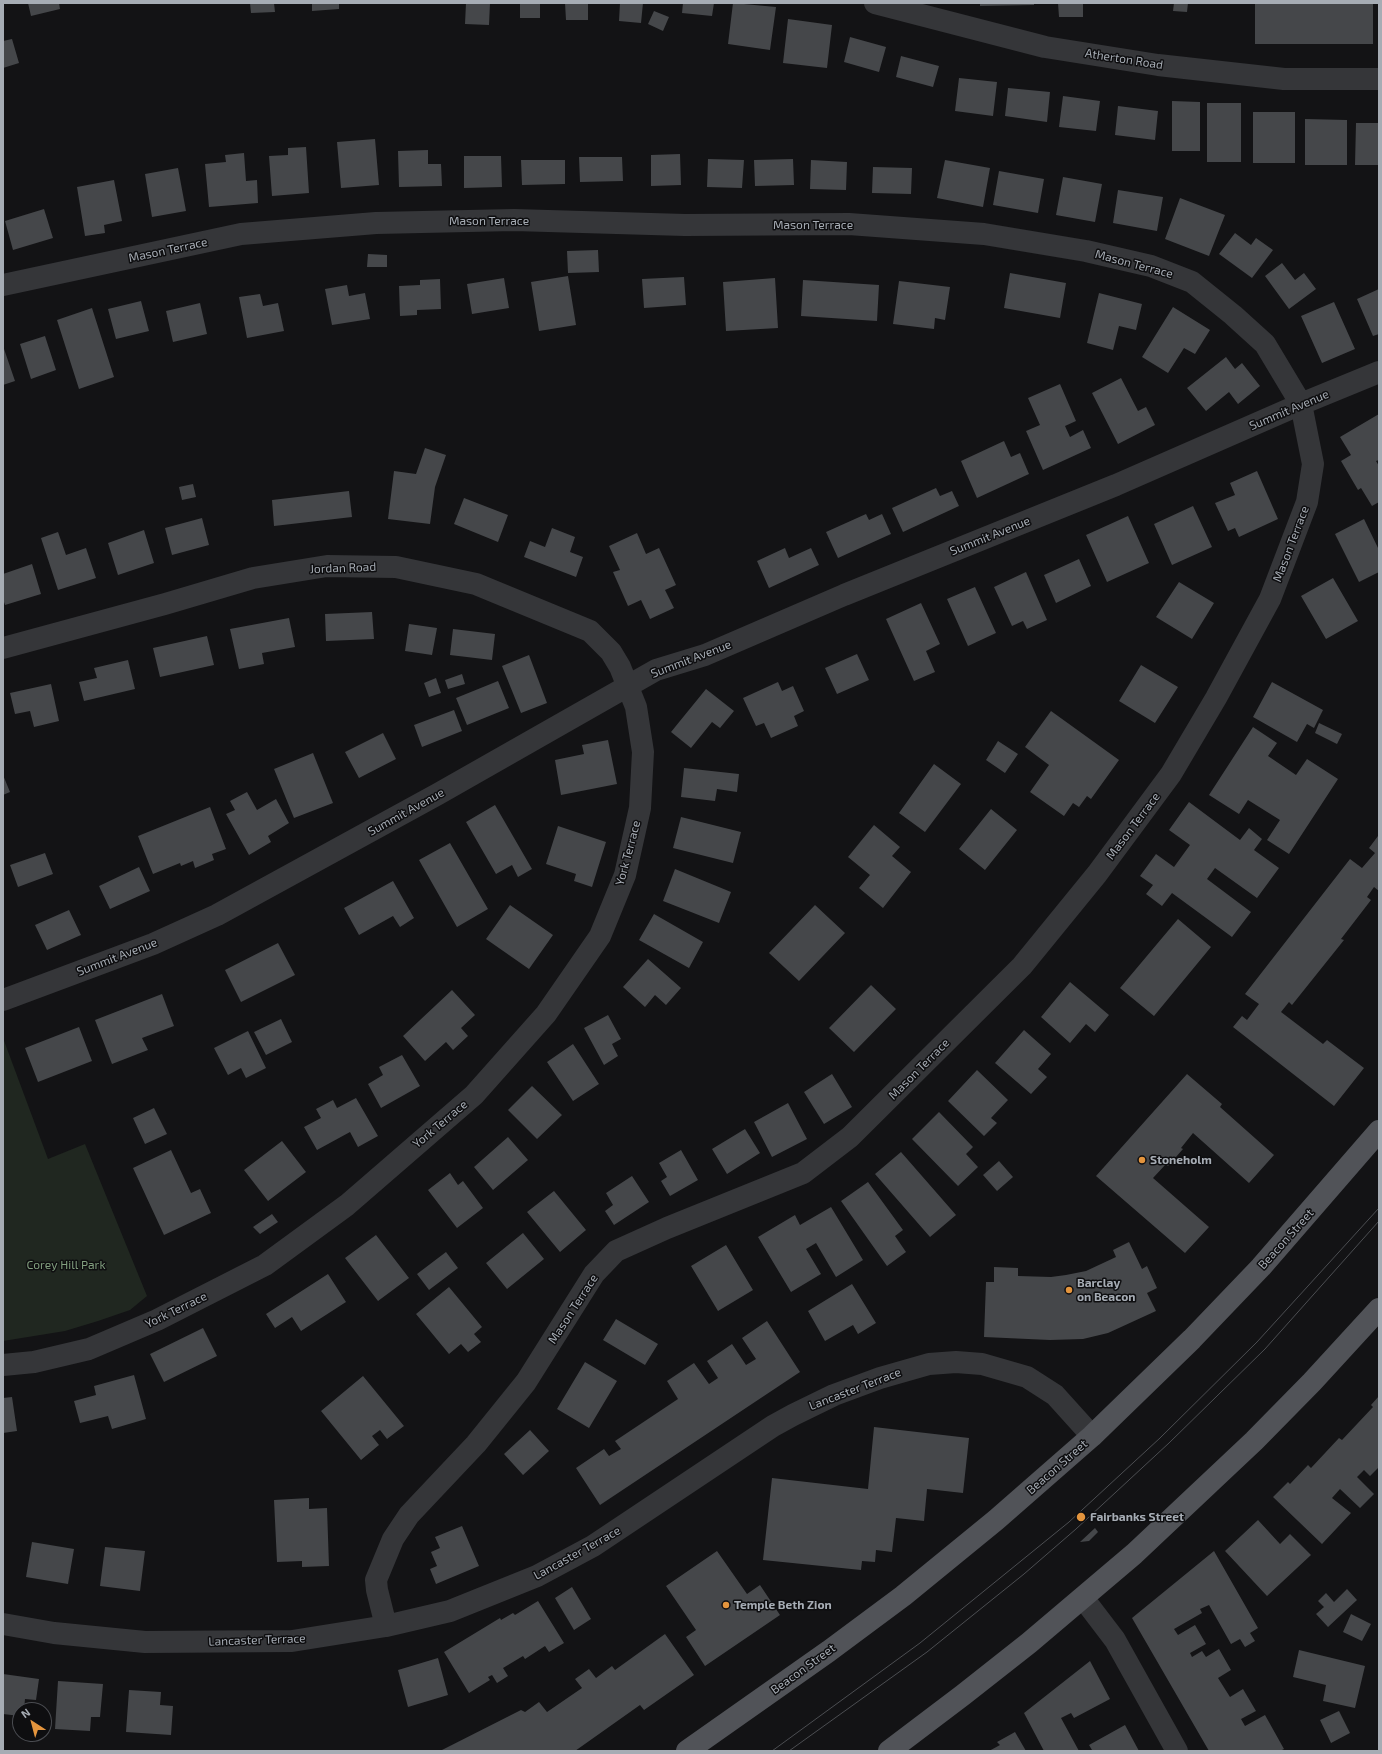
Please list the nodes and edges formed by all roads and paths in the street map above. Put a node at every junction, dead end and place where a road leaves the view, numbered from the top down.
1 (875, 3) edge
2 (1379, 80) edge
3 (3, 285) edge
4 (1379, 372) edge
5 (1301, 404) junction
6 (3, 648) edge
7 (628, 686) junction
8 (3, 1000) edge
9 (1379, 1131) edge
10 (1379, 1309) edge
11 (3, 1365) edge
12 (1092, 1436) junction
13 (1083, 1598) junction
14 (3, 1624) edge
15 (386, 1626) junction
16 (687, 1751) edge
17 (888, 1751) edge
18 (1178, 1751) edge

1 - 2 street, Atherton Road
3 - 5 street, Mason Terrace
4 - 5 street, Summit Avenue
5 - 7 street, Summit Avenue
5 - 15 street, Mason Terrace
6 - 7 street, Jordan Road
7 - 8 street, Summit Avenue
7 - 11 street, York Terrace
9 - 12 main road, Beacon Street
10 - 13 main road
12 - 15 street, Lancaster Terrace
12 - 16 main road, Beacon Street
13 - 17 main road
13 - 18 street
14 - 15 street, Lancaster Terrace

